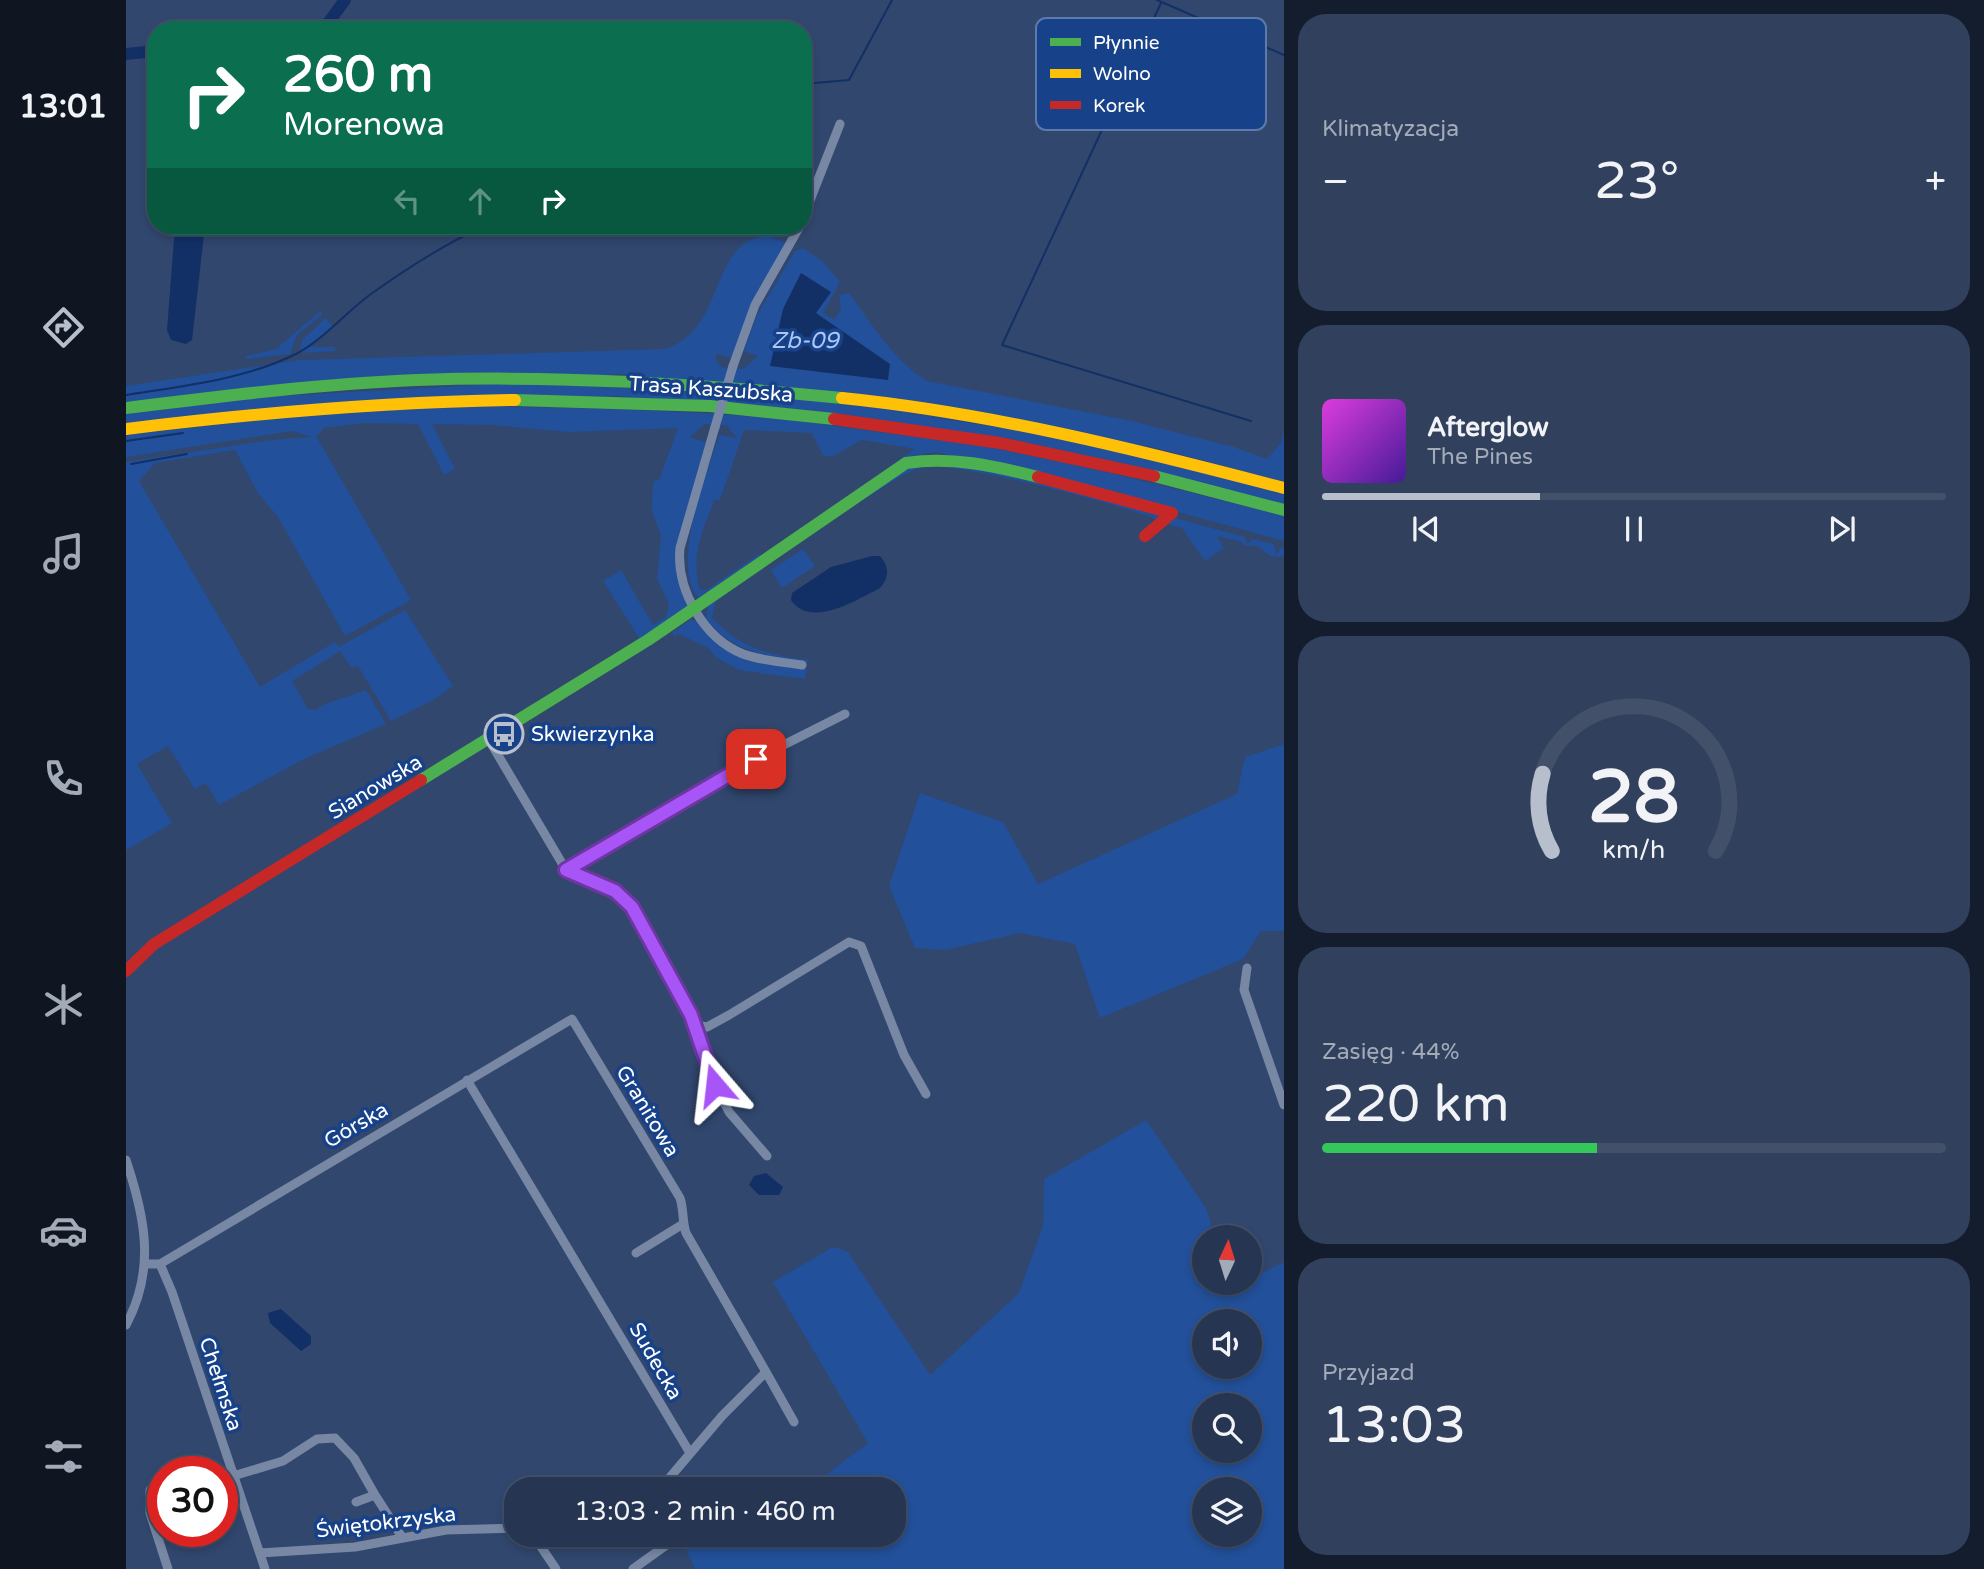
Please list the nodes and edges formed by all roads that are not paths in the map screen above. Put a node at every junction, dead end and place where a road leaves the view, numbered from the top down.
1 (840, 124) dead end
2 (812, 195) edge
3 (795, 235) edge
4 (126, 408) edge
5 (126, 429) edge
6 (1284, 488) edge
7 (1284, 510) edge
8 (1146, 536) dead end
9 (696, 609) junction
10 (802, 665) dead end
11 (845, 714) dead end
12 (489, 740) junction
13 (566, 870) junction
14 (1247, 968) dead end
15 (126, 971) edge
16 (572, 1019) joint
17 (696, 1025) junction
18 (467, 1080) junction
19 (926, 1094) dead end
20 (1284, 1105) edge
21 (767, 1156) dead end
22 (126, 1160) edge
23 (683, 1224) junction
24 (636, 1253) dead end
25 (146, 1264) junction
26 (160, 1264) junction
27 (126, 1325) edge
28 (766, 1372) junction
29 (794, 1422) dead end
30 (690, 1453) junction
31 (226, 1456) edge
32 (238, 1474) edge
33 (670, 1477) edge
34 (238, 1490) edge
35 (375, 1495) junction
36 (356, 1502) dead end
37 (504, 1528) edge
38 (402, 1537) junction
39 (161, 1547) edge
40 (541, 1547) edge
41 (660, 1547) edge
42 (260, 1553) junction
43 (168, 1569) edge
44 (265, 1569) edge
45 (556, 1569) edge
46 (633, 1569) edge

1 - 2 street
3 - 9 street, bridge
4 - 6 main road, Trasa Kaszubska
5 - 7 main road, Trasa Kaszubska
8 - 9 main road, Sianowska
9 - 10 street
9 - 12 main road, Sianowska
11 - 13 street
12 - 13 street
12 - 15 main road, Sianowska
13 - 17 street
14 - 20 street
16 - 18 street, Górska
16 - 23 street, Granitowa
17 - 19 street
17 - 21 street
18 - 26 street, Górska
18 - 30 street, Sudecka
22 - 25 street
23 - 24 street
23 - 28 street, Granitowa
25 - 26 street
25 - 27 street
26 - 31 street, Chełmska
28 - 29 street, Granitowa
28 - 30 street
30 - 33 street
32 - 35 street
34 - 42 street, Chełmska
35 - 36 street
35 - 38 street
37 - 38 street, Świętokrzyska
38 - 42 street, Świętokrzyska
39 - 43 street
40 - 45 street
41 - 46 street
42 - 44 street, Chełmska

